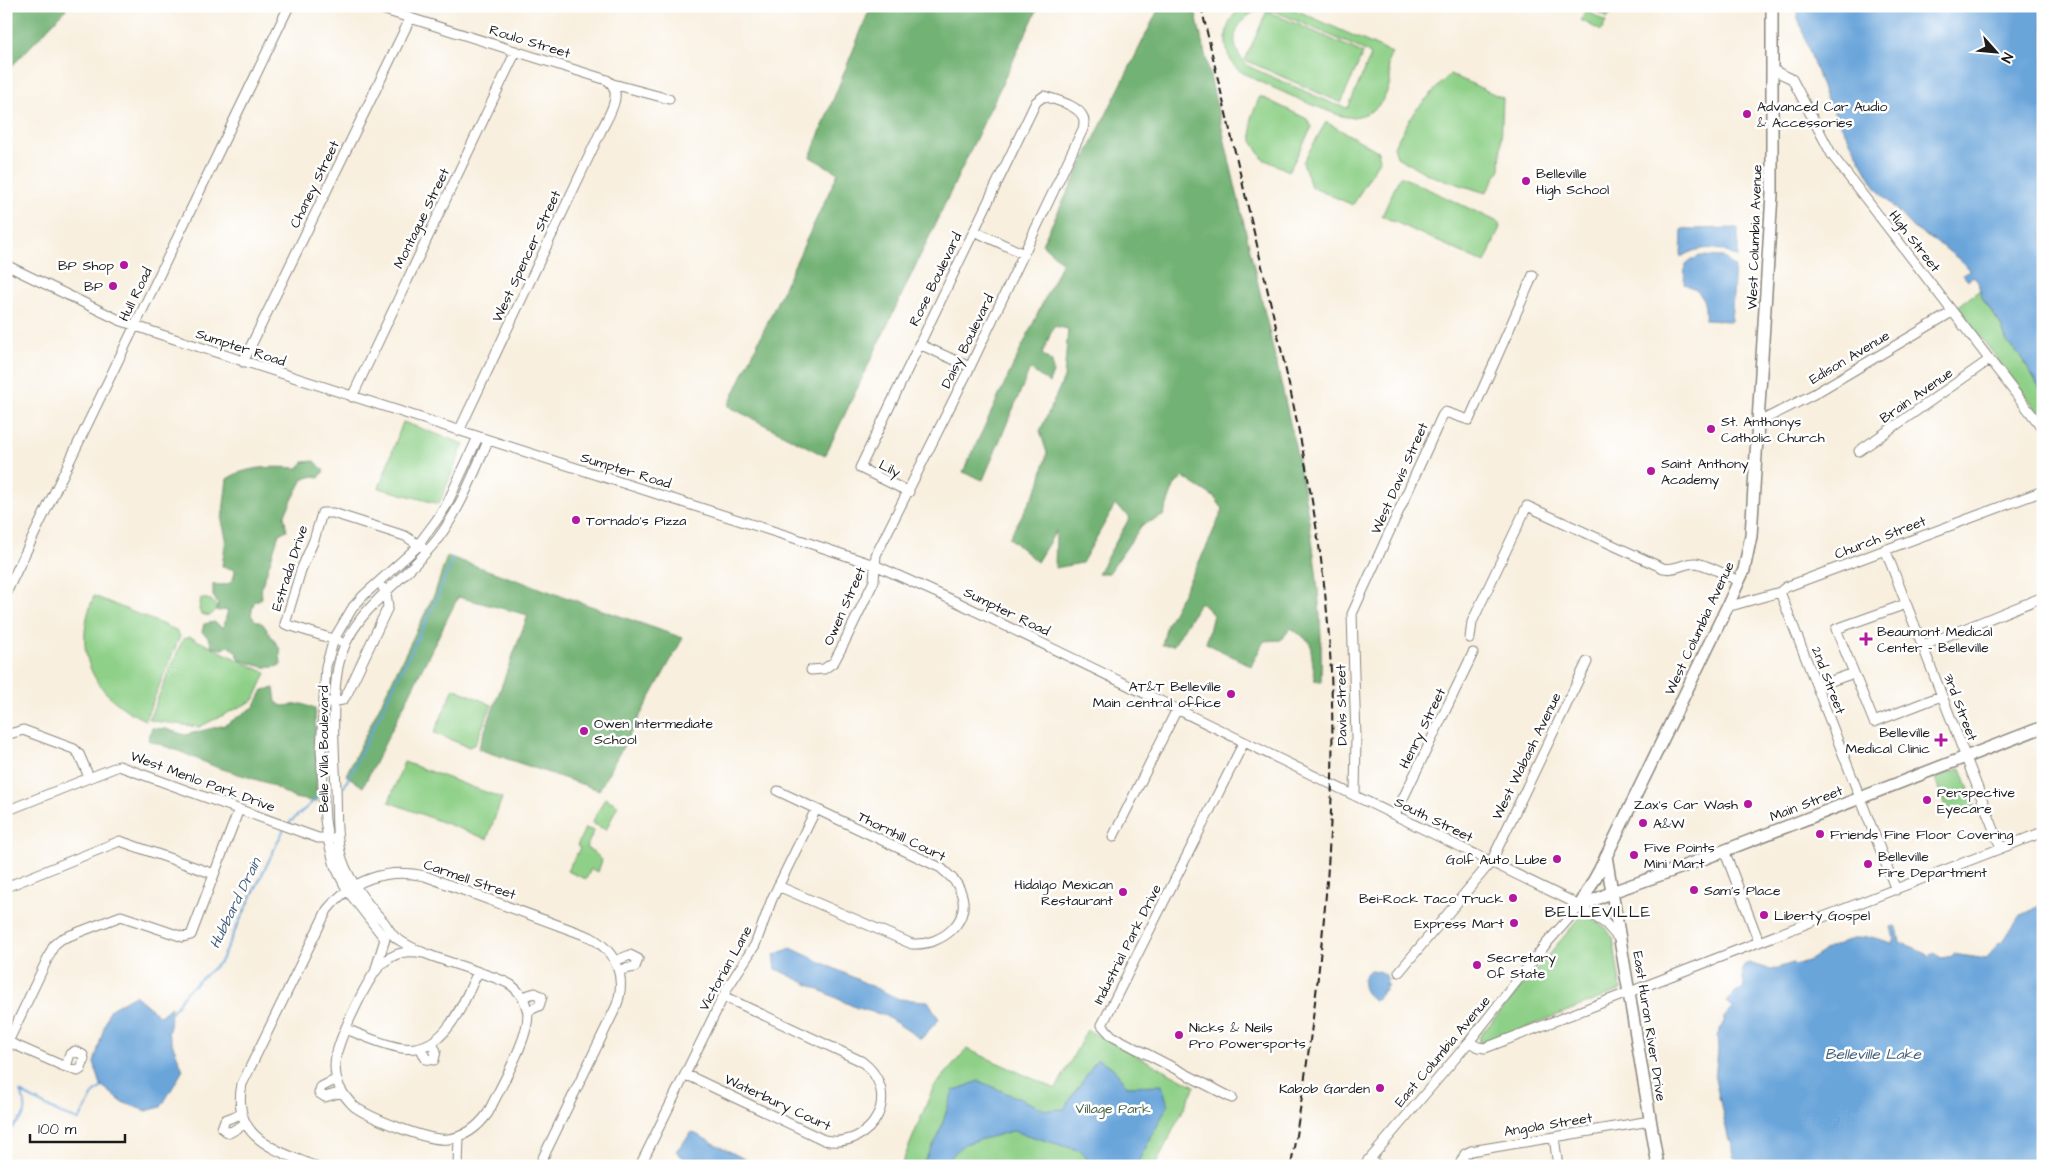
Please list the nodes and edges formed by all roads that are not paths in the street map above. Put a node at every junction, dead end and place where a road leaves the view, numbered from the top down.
1 (288, 6) edge
2 (372, 6) edge
3 (1772, 6) edge
4 (410, 19) junction
5 (516, 51) junction
6 (1773, 70) junction
7 (614, 88) junction
8 (669, 99) dead end
9 (1036, 102) joint
10 (974, 231) junction
11 (1024, 254) junction
12 (6, 266) edge
13 (1533, 275) dead end
14 (1952, 312) junction
15 (135, 326) junction
16 (919, 344) junction
17 (1989, 360) junction
18 (243, 362) junction
19 (970, 367) junction
20 (352, 397) junction
21 (1759, 422) junction
22 (2043, 429) edge
23 (459, 431) junction
24 (478, 437) junction
25 (488, 441) junction
26 (1859, 451) dead end
27 (860, 468) joint
28 (2043, 491) edge
29 (909, 492) junction
30 (419, 544) junction
31 (1885, 549) junction
32 (428, 552) junction
33 (877, 566) junction
34 (1739, 581) junction
35 (378, 582) junction
36 (386, 592) junction
37 (1780, 592) junction
38 (6, 593) edge
39 (2043, 597) edge
40 (1906, 604) junction
41 (1727, 607) junction
42 (1352, 614) joint
43 (1470, 638) dead end
44 (334, 639) junction
45 (346, 643) junction
46 (1922, 646) junction
47 (1473, 653) dead end
48 (1586, 662) dead end
49 (811, 670) dead end
50 (1854, 673) junction
51 (1817, 686) junction
52 (1941, 696) junction
53 (336, 701) junction
54 (323, 702) junction
55 (1177, 709) junction
56 (2043, 727) edge
57 (1226, 733) joint
58 (6, 736) edge
59 (1244, 742) junction
60 (1966, 757) junction
61 (89, 777) junction
62 (778, 791) dead end
63 (1355, 796) junction
64 (1860, 797) junction
65 (239, 809) junction
66 (816, 809) junction
67 (6, 811) edge
68 (1396, 816) junction
69 (2043, 832) edge
70 (1113, 837) dead end
71 (332, 838) junction
72 (2001, 848) junction
73 (1724, 850) junction
74 (1606, 856) junction
75 (1491, 862) junction
76 (214, 874) junction
77 (778, 886) junction
78 (6, 887) edge
79 (351, 888) junction
80 (1896, 890) junction
81 (1612, 892) junction
82 (1580, 907) junction
83 (1758, 942) junction
84 (1621, 943) junction
85 (423, 953) junction
86 (615, 960) junction
87 (619, 970) junction
88 (478, 972) junction
89 (1399, 972) dead end
90 (374, 974) junction
91 (1629, 992) junction
92 (723, 996) junction
93 (522, 998) junction
94 (528, 1011) junction
95 (346, 1029) junction
96 (7, 1042) edge
97 (1468, 1042) junction
98 (431, 1043) junction
99 (420, 1047) junction
100 (66, 1067) dead end
101 (685, 1074) junction
102 (337, 1079) junction
103 (342, 1092) junction
104 (1232, 1098) dead end
105 (242, 1114) junction
106 (1650, 1121) junction
107 (245, 1124) junction
108 (459, 1137) junction
109 (1554, 1137) junction
110 (1366, 1163) edge
111 (314, 1166) edge
112 (458, 1166) edge
113 (539, 1166) edge
114 (640, 1166) edge
115 (1380, 1166) edge
116 (1459, 1166) edge
117 (1558, 1166) edge
118 (1658, 1166) edge

1 - 15 street, Hull Road
2 - 4 street, Roulo Street
3 - 6 main road, West Columbia Avenue
4 - 5 street, Roulo Street
4 - 18 street, Chaney Street
5 - 7 street, Roulo Street
5 - 20 street, Montague Street
6 - 14 street, High Street
6 - 21 main road, West Columbia Avenue
7 - 8 street, Roulo Street
7 - 23 street, West Spencer Street
9 - 10 street, Rose Boulevard
9 - 11 street, Daisy Boulevard
10 - 11 street
10 - 16 street, Rose Boulevard
11 - 19 street, Daisy Boulevard
12 - 15 street, Sumpter Road
13 - 42 street, West Davis Street
14 - 17 street, High Street
14 - 21 street, Edison Avenue
15 - 18 street, Sumpter Road
15 - 38 street, Hull Road
16 - 19 street
16 - 27 street, Rose Boulevard
17 - 22 street, High Street
17 - 26 street, Brain Avenue
18 - 20 street, Sumpter Road
19 - 29 street, Daisy Boulevard
20 - 23 street, Sumpter Road
21 - 34 main road, West Columbia Avenue
23 - 24 street, Sumpter Road
24 - 25 street, Sumpter Road
24 - 30 street
25 - 32 street, Belle Villa Boulevard
25 - 33 street, Sumpter Road
27 - 29 street, Lily
28 - 31 street, Church Street
29 - 33 street, Daisy Boulevard
30 - 32 street, Estrada Drive
30 - 35 street
30 - 44 street, Estrada Drive
31 - 37 street, Church Street
31 - 40 street, 3rd Street
32 - 36 street, Belle Villa Boulevard
33 - 49 street, Owen Street
33 - 55 street, Sumpter Road
34 - 41 main road, West Columbia Avenue
34 - 43 street
35 - 36 street
35 - 44 street
36 - 45 street, Belle Villa Boulevard
36 - 53 street
37 - 41 street, Church Street
37 - 51 street, 2nd Street
39 - 46 street
40 - 46 street, 3rd Street
40 - 50 street
41 - 74 main road, West Columbia Avenue
42 - 63 street, Davis Street
44 - 45 street, Estrada Drive
44 - 54 street
45 - 53 street, Belle Villa Boulevard
46 - 52 street, 3rd Street
47 - 68 street, Henry Street
48 - 75 street, West Wabash Avenue
50 - 51 street
50 - 52 street
51 - 64 street, 2nd Street
52 - 60 street, 3rd Street
53 - 54 street
53 - 71 street, Belle Villa Boulevard
54 - 71 street
55 - 57 street, Sumpter Road
55 - 70 street
56 - 60 main road, Main Street
57 - 59 street, South Street
58 - 61 street
59 - 63 street, South Street
59 - 104 street, Industrial Park Drive
60 - 64 main road, Main Street
60 - 72 street, 3rd Street
61 - 65 street, West Menlo Park Drive
61 - 67 street, West Menlo Park Drive
62 - 66 street, Thornhill Court
63 - 68 street, South Street
64 - 73 main road, Main Street
64 - 80 street, 2nd Street
65 - 71 street, West Menlo Park Drive
65 - 76 street
66 - 77 street, Victorian Lane
66 - 77 street, Thornhill Court
68 - 75 street, South Street
69 - 72 street
71 - 79 street
72 - 80 street
73 - 81 main road, Main Street
73 - 83 street
74 - 81 main road, East Huron River Drive
74 - 82 main road, West Columbia Avenue
75 - 82 street, South Street
75 - 89 street, West Wabash Avenue
76 - 78 street
76 - 96 street
77 - 92 street, Victorian Lane
79 - 85 street
79 - 86 street, Carmell Street
79 - 90 street
79 - 105 street, Carmell Street
80 - 83 street
81 - 82 main road, Main Street
81 - 84 main road, East Huron River Drive
82 - 84 street, South Street
82 - 97 street, East Columbia Avenue
83 - 91 street
84 - 91 main road, East Huron River Drive
85 - 88 street
85 - 90 street
86 - 87 street, Carmell Street
86 - 87 street
87 - 113 street, Carmell Street
88 - 93 street
88 - 98 street
90 - 95 street
91 - 97 street
91 - 106 main road, East Huron River Drive
92 - 101 street, Victorian Lane
92 - 101 street, Waterbury Court
93 - 94 street
93 - 94 street
94 - 108 street
95 - 99 street
95 - 102 street
96 - 100 street
97 - 110 street, East Columbia Avenue
98 - 99 street
98 - 99 street
101 - 114 street, Victorian Lane
102 - 103 street
102 - 103 street
103 - 108 street
105 - 107 street, Carmell Street
105 - 107 street
106 - 109 street, Angola Street
106 - 118 main road, East Huron River Drive
107 - 111 street, Carmell Street
108 - 112 street
109 - 116 street, Angola Street
109 - 117 street
110 - 115 street

